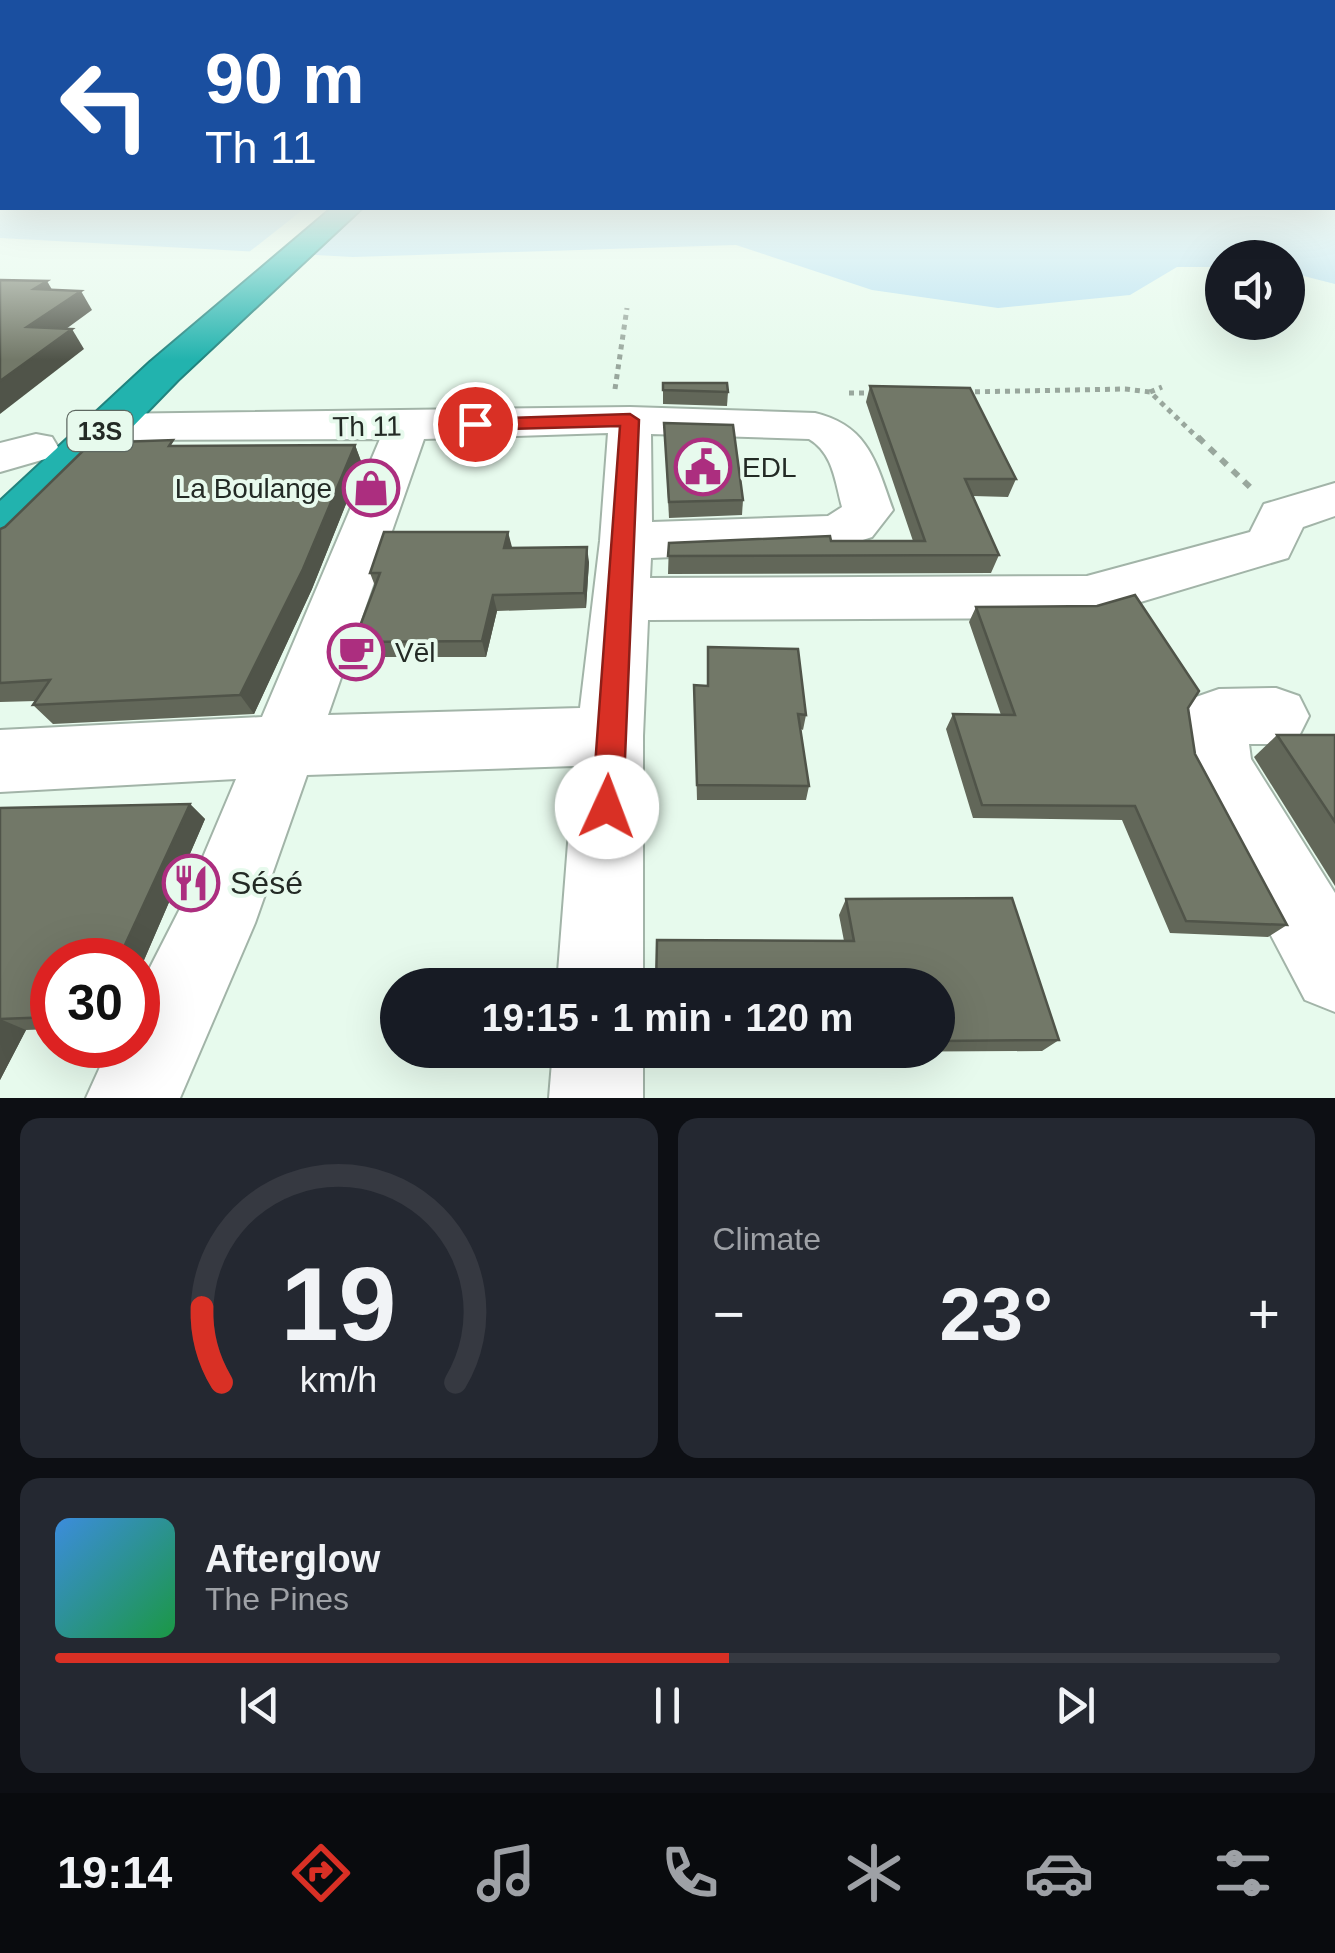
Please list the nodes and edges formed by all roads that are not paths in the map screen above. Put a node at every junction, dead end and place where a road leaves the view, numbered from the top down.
1 (270, 257) edge
2 (285, 257) edge
3 (185, 336) junction
4 (620, 420) junction
5 (406, 426) junction
6 (104, 427) junction
7 (12, 452) edge
8 (0, 482) edge
9 (1335, 499) edge
10 (0, 530) edge
11 (623, 570) junction
12 (1276, 716) dead end
13 (610, 736) junction
14 (282, 746) junction
15 (0, 761) edge
16 (601, 968) edge
17 (1335, 970) edge
18 (597, 1068) edge
19 (133, 1098) edge
20 (596, 1098) edge

1 - 3 highway, 13S
2 - 3 highway, 13S
3 - 6 highway, 13S
3 - 7 highway, 13S
4 - 5 street, Th 11
4 - 11 street
4 - 11 street, Th 11
5 - 6 street, Th 11
5 - 14 street
6 - 10 highway, 13S
7 - 8 highway, 13S
9 - 11 street
11 - 13 street
12 - 17 street
13 - 14 street
13 - 16 street
14 - 15 street
14 - 19 street
18 - 20 street

